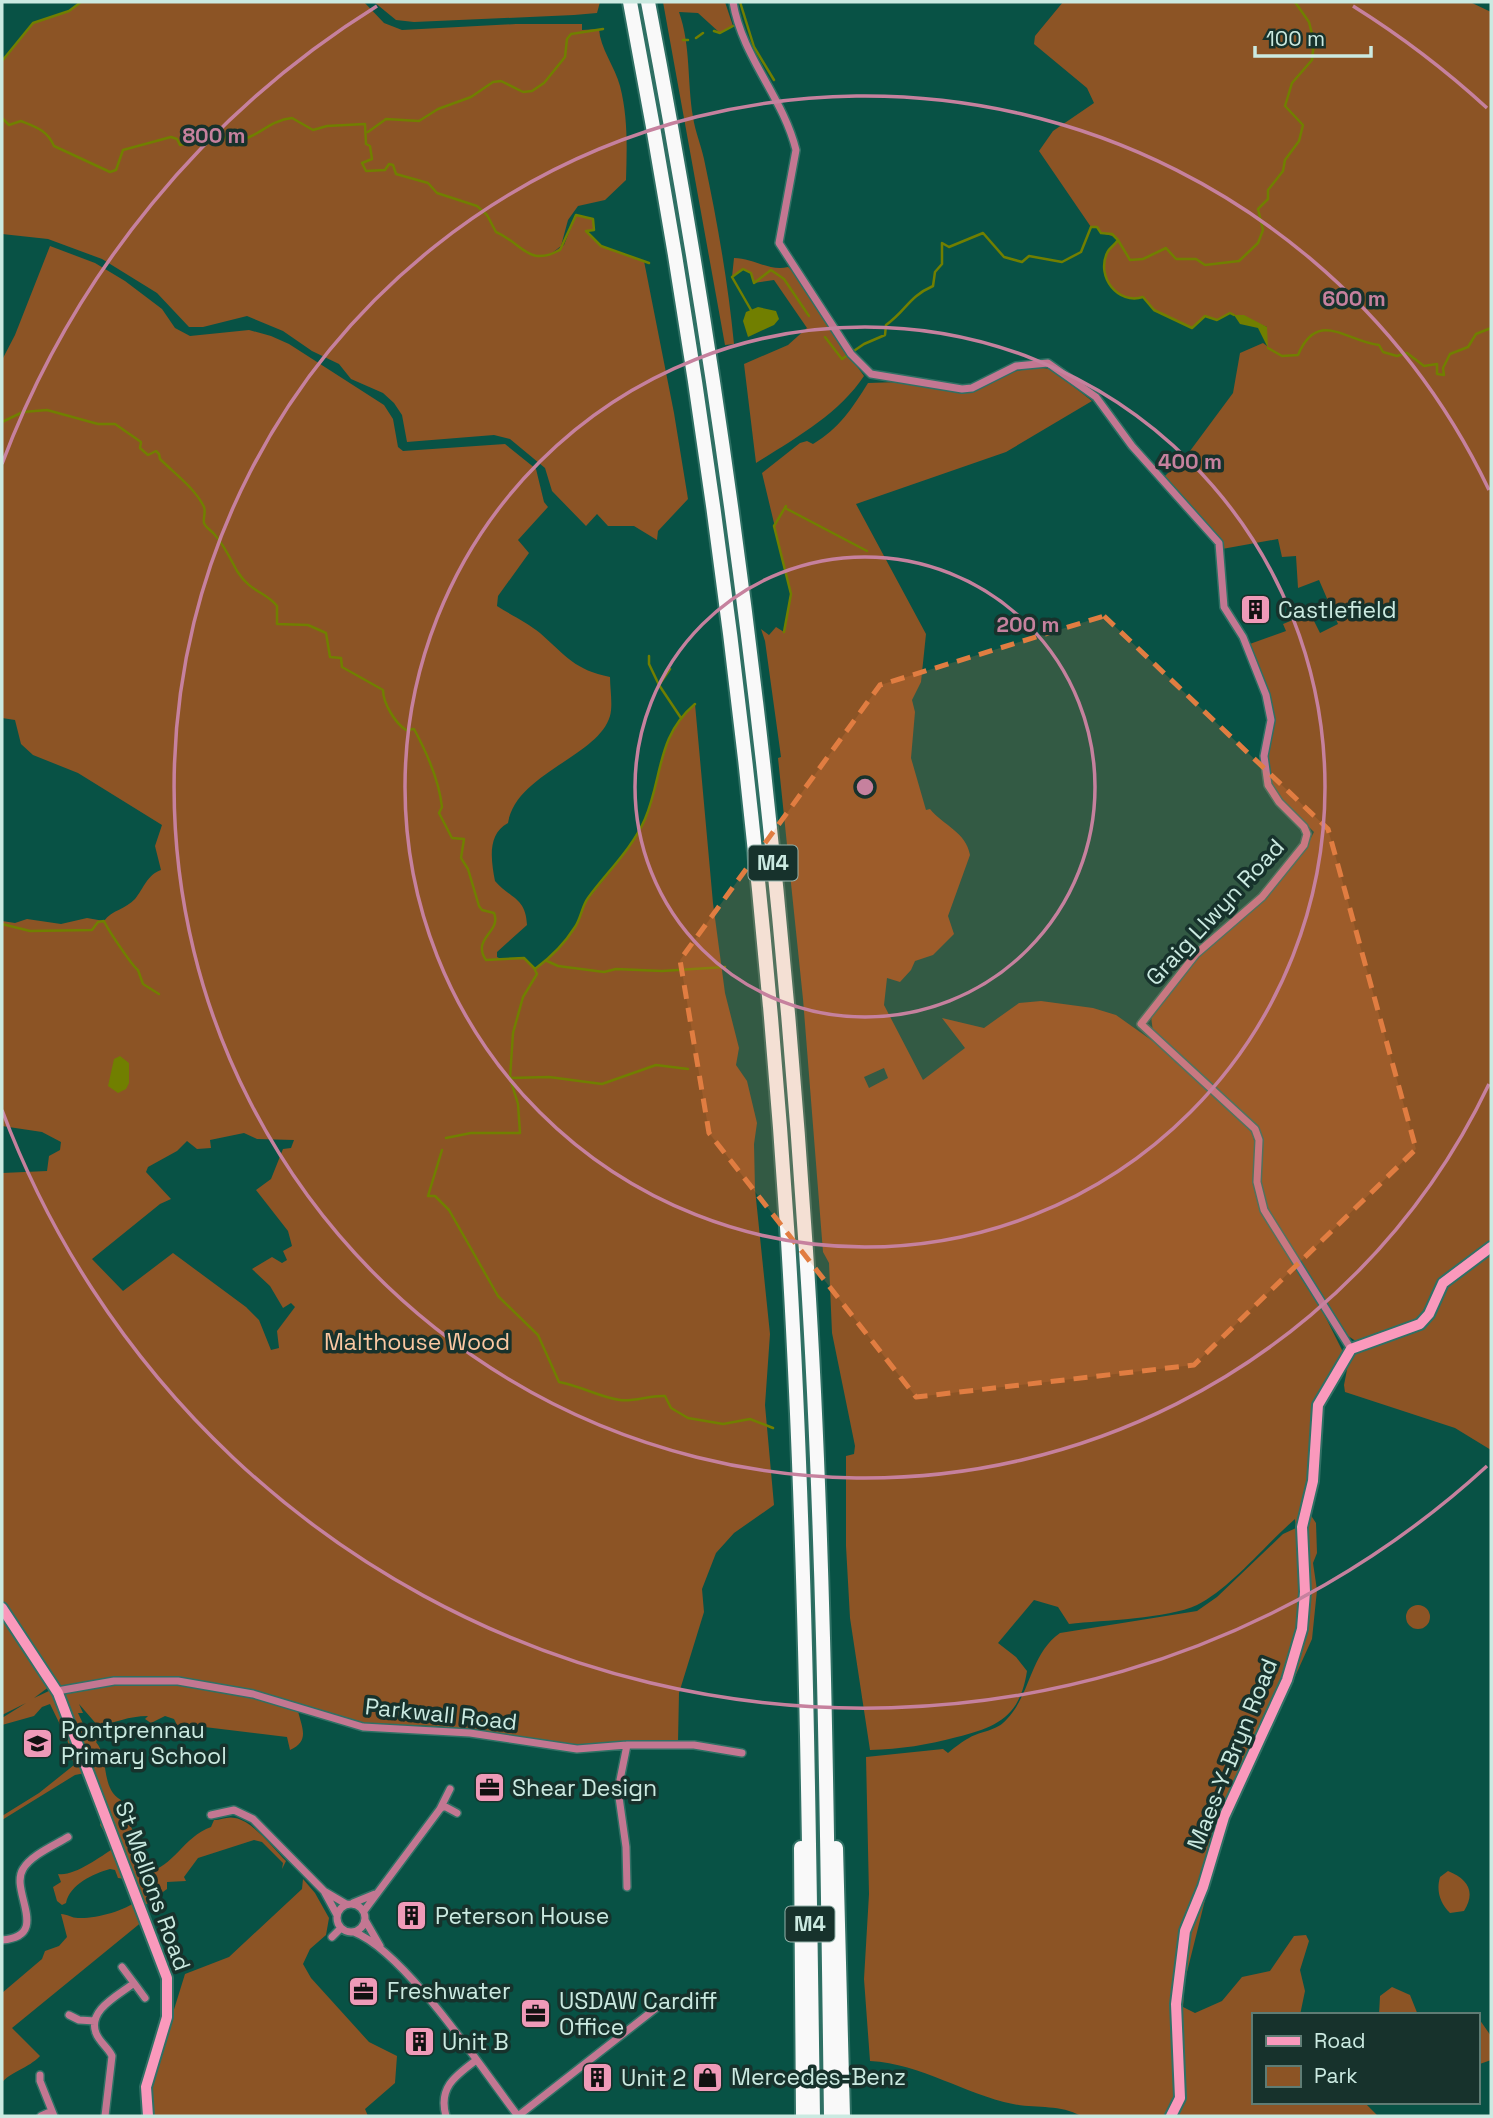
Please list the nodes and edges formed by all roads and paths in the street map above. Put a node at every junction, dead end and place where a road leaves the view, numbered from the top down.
1 (629, 2) edge
2 (648, 2) edge
3 (733, 2) edge
4 (1491, 1247) edge
5 (1351, 1349) junction
6 (2, 1608) edge
7 (57, 1691) junction
8 (808, 1732) junction
9 (826, 1732) junction
10 (627, 1745) junction
11 (742, 1753) dead end
12 (450, 1789) dead end
13 (440, 1809) junction
14 (457, 1812) dead end
15 (211, 1815) dead end
16 (68, 1837) dead end
17 (627, 1886) dead end
18 (324, 1891) junction
19 (374, 1894) junction
20 (350, 1904) junction
21 (337, 1915) junction
22 (365, 1916) junction
23 (341, 1928) junction
24 (354, 1932) junction
25 (332, 1937) dead end
26 (2, 1940) edge
27 (380, 1946) junction
28 (122, 1967) dead end
29 (134, 1983) junction
30 (145, 1998) dead end
31 (660, 2005) dead end
32 (69, 2015) dead end
33 (95, 2021) junction
34 (475, 2061) junction
35 (40, 2075) dead end
36 (53, 2113) edge
37 (41, 2116) edge
38 (105, 2116) edge
39 (148, 2116) edge
40 (446, 2116) edge
41 (518, 2116) edge
42 (803, 2116) edge
43 (813, 2116) edge
44 (831, 2116) edge
45 (844, 2116) edge
46 (1171, 2116) edge

1 - 8 highway, M4
2 - 9 highway, M4
3 - 5 street, Graig Llwyn Road
4 - 5 street
5 - 46 street, Maes-Y-Bryn Road
6 - 7 street, St Mellons Road
7 - 10 street, Parkwall Road
7 - 39 street, St Mellons Road
8 - 42 highway
8 - 43 highway, M4
9 - 44 highway, M4
9 - 45 highway
10 - 11 street, Parkwall Road
10 - 17 street
12 - 13 street
13 - 14 street
13 - 19 street
15 - 18 street
16 - 26 street
18 - 20 street
18 - 21 street
19 - 20 street
19 - 22 street
20 - 21 street
20 - 22 street
21 - 23 street
22 - 24 street
22 - 27 street
23 - 24 street
23 - 25 street
24 - 27 street
27 - 34 street
28 - 29 street
29 - 30 street
29 - 33 street
31 - 41 street
32 - 33 street
33 - 38 street
34 - 40 street
34 - 41 street
35 - 36 street
36 - 37 street

